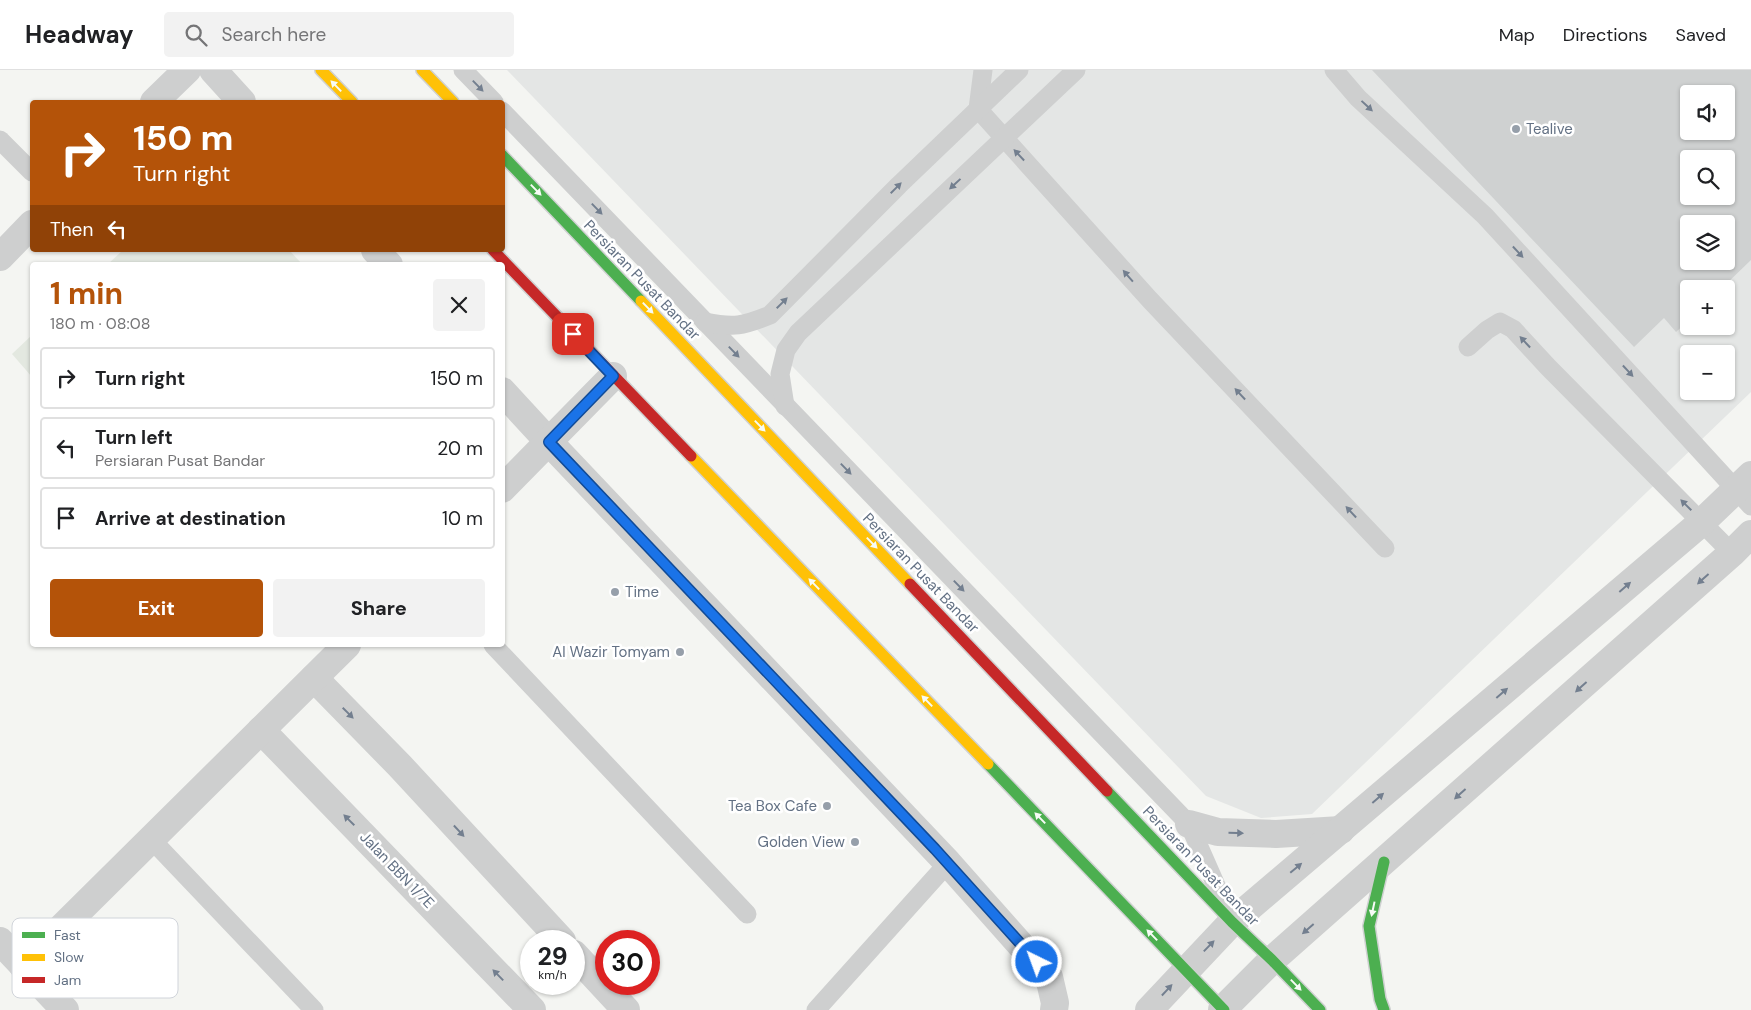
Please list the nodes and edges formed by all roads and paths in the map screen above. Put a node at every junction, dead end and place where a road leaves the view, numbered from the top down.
1 (187, 70) edge
2 (213, 70) edge
3 (320, 70) edge
4 (422, 70) edge
5 (463, 70) edge
6 (983, 70) edge
7 (1019, 70) edge
8 (1076, 70) edge
9 (1334, 70) edge
10 (156, 100) edge
11 (240, 100) edge
12 (350, 100) edge
13 (451, 100) edge
14 (492, 100) edge
15 (978, 109) junction
16 (505, 114) edge
17 (1003, 139) junction
18 (0, 140) edge
19 (505, 158) edge
20 (30, 170) edge
21 (30, 226) edge
22 (377, 252) edge
23 (495, 252) edge
24 (0, 257) edge
25 (386, 262) edge
26 (504, 262) edge
27 (505, 263) edge
28 (705, 322) junction
29 (1468, 347) dead end
30 (613, 376) junction
31 (505, 394) edge
32 (785, 406) junction
33 (549, 442) junction
34 (505, 487) edge
35 (1746, 490) edge
36 (1702, 522) junction
37 (1751, 534) edge
38 (1385, 548) dead end
39 (1732, 553) junction
40 (345, 647) edge
41 (495, 647) edge
42 (314, 678) junction
43 (261, 730) junction
44 (1188, 824) junction
45 (1341, 830) junction
46 (151, 839) junction
47 (1384, 862) junction
48 (948, 864) junction
49 (747, 914) dead end
50 (71, 918) edge
51 (1232, 922) junction
52 (552, 930) edge
53 (0, 941) edge
54 (12, 954) edge
55 (1272, 960) junction
56 (585, 966) edge
57 (1186, 971) junction
58 (54, 998) edge
59 (65, 1010) edge
60 (314, 1010) edge
61 (532, 1010) edge
62 (626, 1010) edge
63 (816, 1010) edge
64 (1054, 1010) edge
65 (1149, 1010) edge
66 (1223, 1010) edge
67 (1320, 1010) edge
68 (1384, 1010) edge

1 - 10 street
2 - 11 street
12 -> 3 main road
4 - 13 main road
5 -> 14 lane
6 - 15 lane
7 - 15 lane
8 - 17 lane
9 -> 35 lane
15 - 17 lane
28 -> 15 lane
16 -> 28 lane
17 -> 32 lane
38 -> 17 lane
18 - 20 lane
19 -> 51 main road, Persiaran Pusat Bandar
21 - 24 street
22 - 25 street
23 - 26 main road
27 - 30 main road
28 -> 32 lane
36 -> 29 lane
30 - 33 street
57 -> 30 main road
31 - 33 street
32 -> 44 lane
33 - 34 street
33 - 48 street
35 - 36 street
36 - 39 lane
45 -> 36 street
37 - 39 street
39 -> 47 street
40 - 42 street
41 - 49 lane
42 - 43 street
42 -> 52 street
43 - 46 street
61 -> 43 street, Jalan BBN 1/7E
44 -> 45 street
44 - 51 lane
51 -> 45 street
46 - 50 street
46 - 60 lane
47 -> 55 street
47 -> 68 main road
48 - 63 lane
48 - 64 street
51 - 55 main road, Persiaran Pusat Bandar
57 -> 51 street
53 - 54 street
55 - 66 street
55 -> 67 main road, Persiaran Pusat Bandar
56 - 62 street
65 -> 57 street
57 - 66 main road
58 - 59 street

